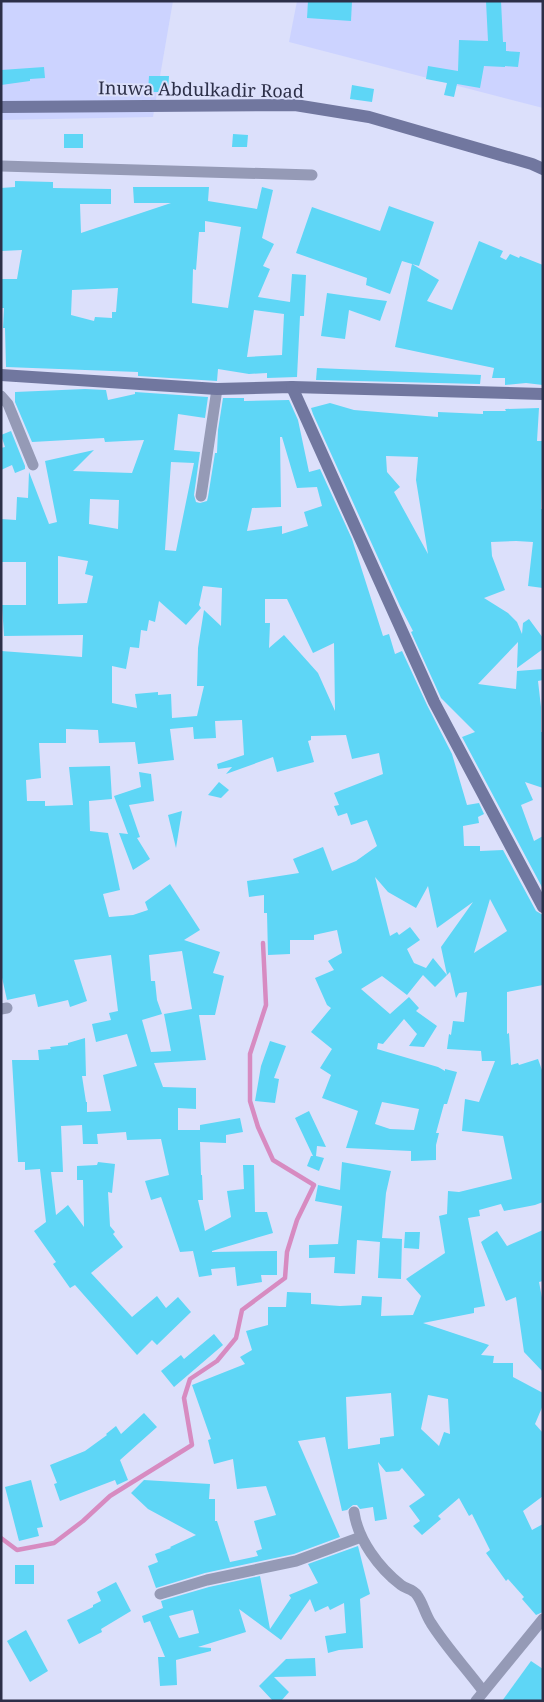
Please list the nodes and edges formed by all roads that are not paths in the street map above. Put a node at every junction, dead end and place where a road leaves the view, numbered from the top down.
1 (1, 107) edge
2 (1, 166) edge
3 (543, 169) edge
4 (312, 175) dead end
5 (1, 375) edge
6 (292, 388) junction
7 (217, 389) junction
8 (543, 394) edge
9 (1, 396) edge
10 (32, 465) dead end
11 (201, 496) dead end
12 (543, 907) edge
13 (354, 1512) dead end
14 (360, 1537) junction
15 (160, 1594) dead end
16 (543, 1619) edge
17 (483, 1691) junction
18 (476, 1701) edge

1 - 3 street, Inuwa Abdulkadir Road
2 - 4 street
5 - 7 street
6 - 7 street
6 - 8 street
6 - 12 street
7 - 11 street
9 - 10 street
13 - 14 street
14 - 15 street
14 - 17 street
16 - 17 street
17 - 18 street

